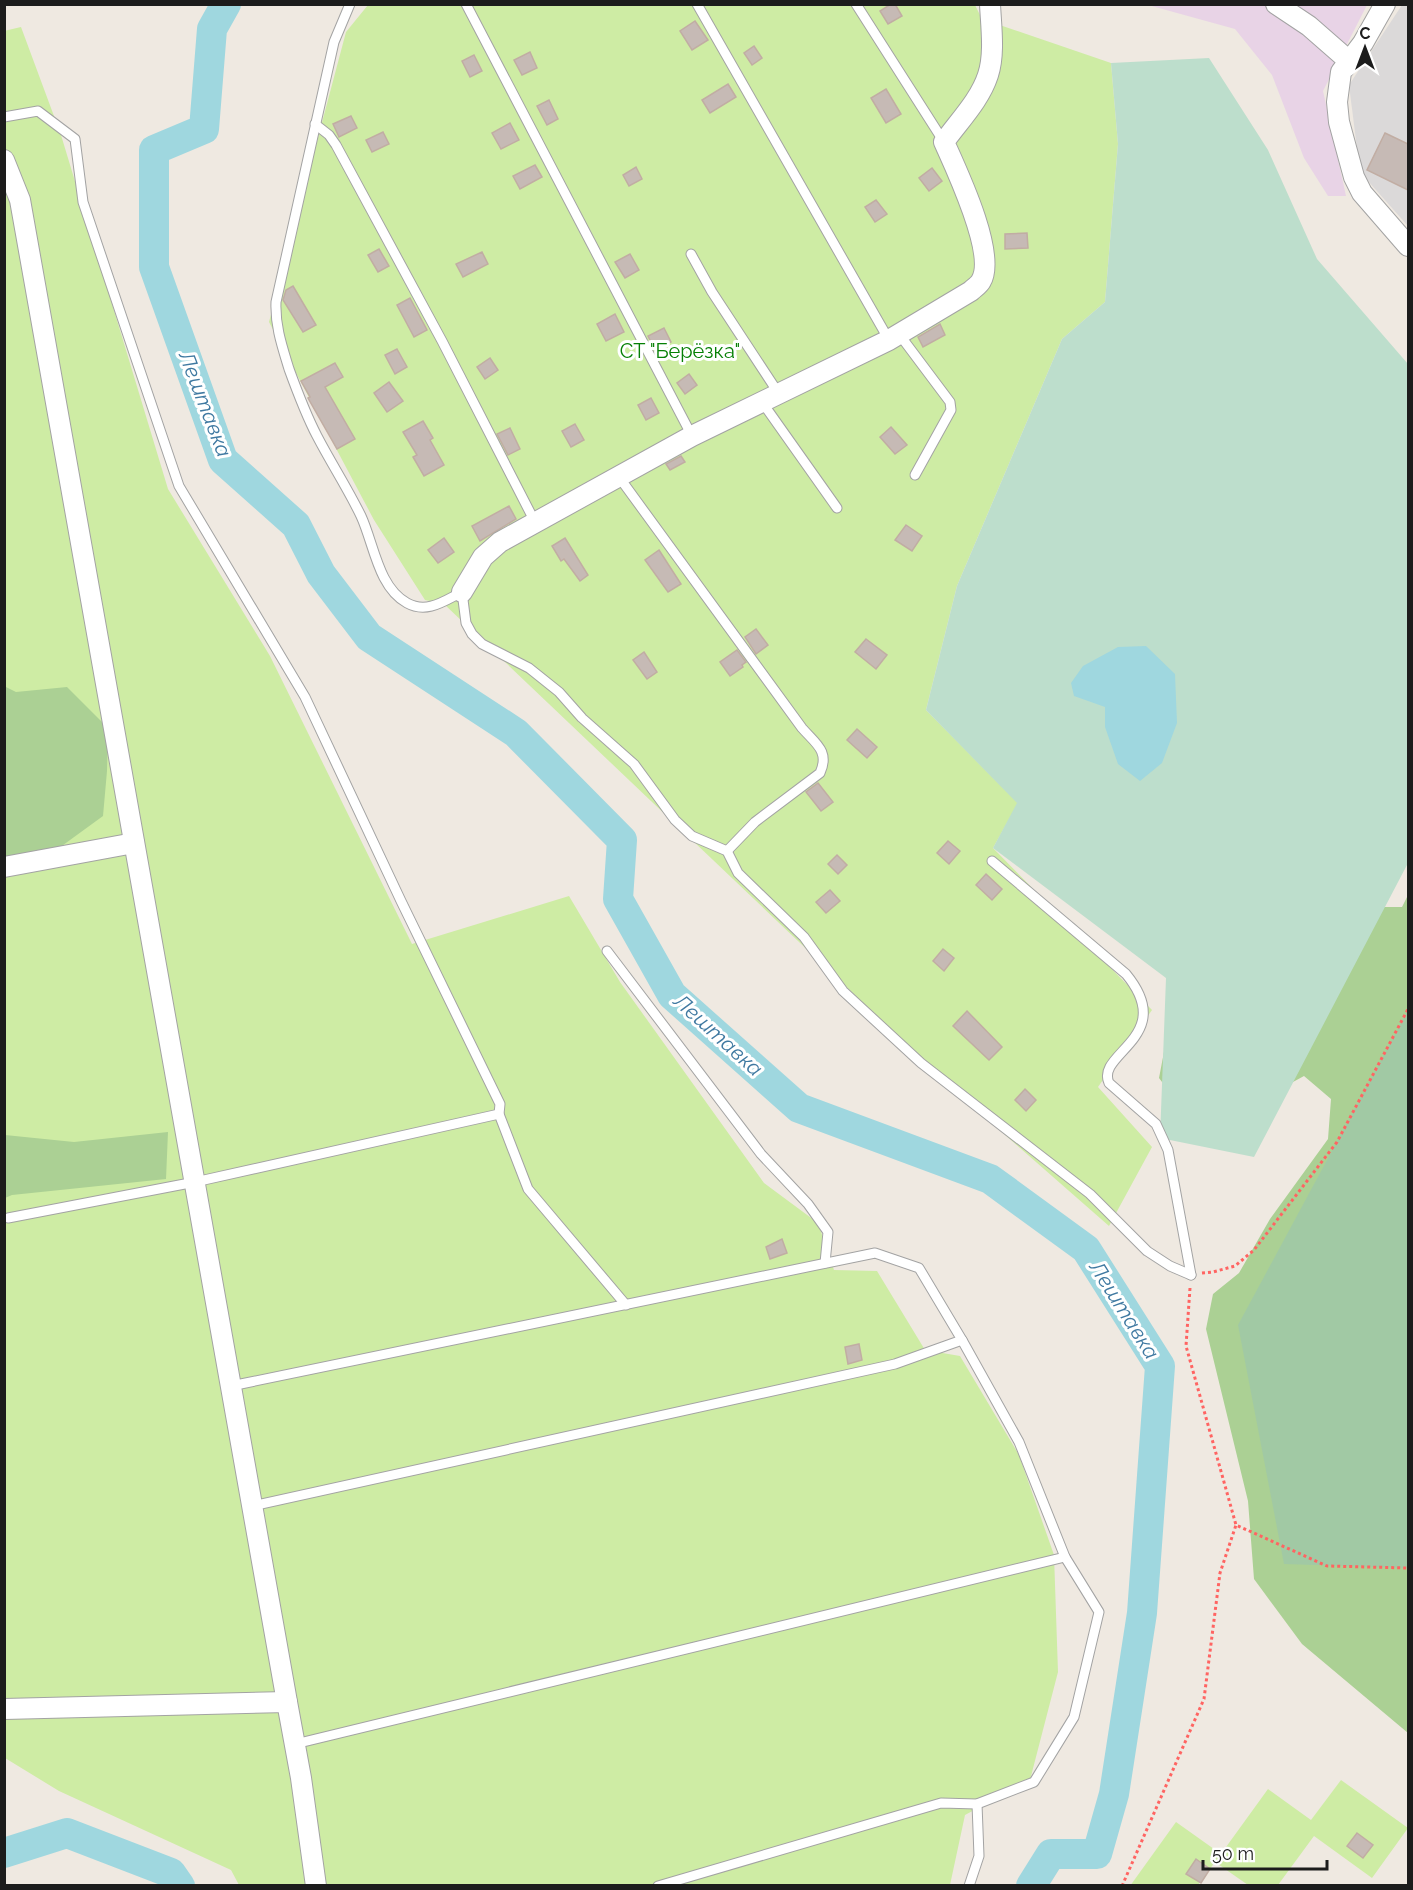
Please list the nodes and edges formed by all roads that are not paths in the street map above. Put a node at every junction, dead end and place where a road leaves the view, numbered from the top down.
1 (350, 4) edge
2 (466, 4) edge
3 (697, 4) edge
4 (856, 4) edge
5 (990, 4) edge
6 (1276, 4) edge
7 (1385, 4) edge
8 (1349, 61) junction
9 (4, 117) edge
10 (315, 124) junction
11 (944, 142) junction
12 (4, 160) edge
13 (1408, 246) edge
14 (691, 254) dead end
15 (894, 337) junction
16 (771, 398) junction
17 (692, 436) junction
18 (915, 476) dead end
19 (619, 477) junction
20 (837, 508) dead end
21 (536, 524) junction
22 (462, 592) junction
23 (134, 843) junction
24 (727, 851) junction
25 (992, 861) dead end
26 (4, 867) edge
27 (607, 951) dead end
28 (499, 1114) junction
29 (195, 1182) junction
30 (8, 1218) dead end
31 (825, 1263) junction
32 (626, 1305) junction
33 (962, 1340) junction
34 (231, 1386) junction
35 (252, 1506) junction
36 (1065, 1557) junction
37 (287, 1702) junction
38 (4, 1709) edge
39 (295, 1744) junction
40 (977, 1804) junction
41 (316, 1886) edge
42 (658, 1886) edge
43 (969, 1886) edge

1 - 10 lane
2 - 17 lane
3 - 15 lane
4 - 11 lane
5 - 11 street
6 - 8 street
7 - 8 street
8 - 13 street
9 - 28 lane
10 - 21 lane
10 - 22 lane
11 - 15 street
12 - 23 street
14 - 16 lane
15 - 16 street
15 - 18 lane
16 - 17 street
16 - 20 lane
17 - 19 street
19 - 21 street
19 - 24 lane
21 - 22 street
22 - 24 lane
23 - 26 street
23 - 29 street
24 - 25 lane
27 - 31 lane
28 - 29 lane
28 - 32 lane
29 - 30 lane
29 - 34 street
31 - 32 lane
31 - 33 lane
32 - 34 lane
33 - 35 lane
33 - 36 lane
34 - 35 street
35 - 37 street
36 - 39 lane
36 - 40 lane
37 - 38 street
37 - 39 street
39 - 41 street
40 - 42 lane
40 - 43 lane

